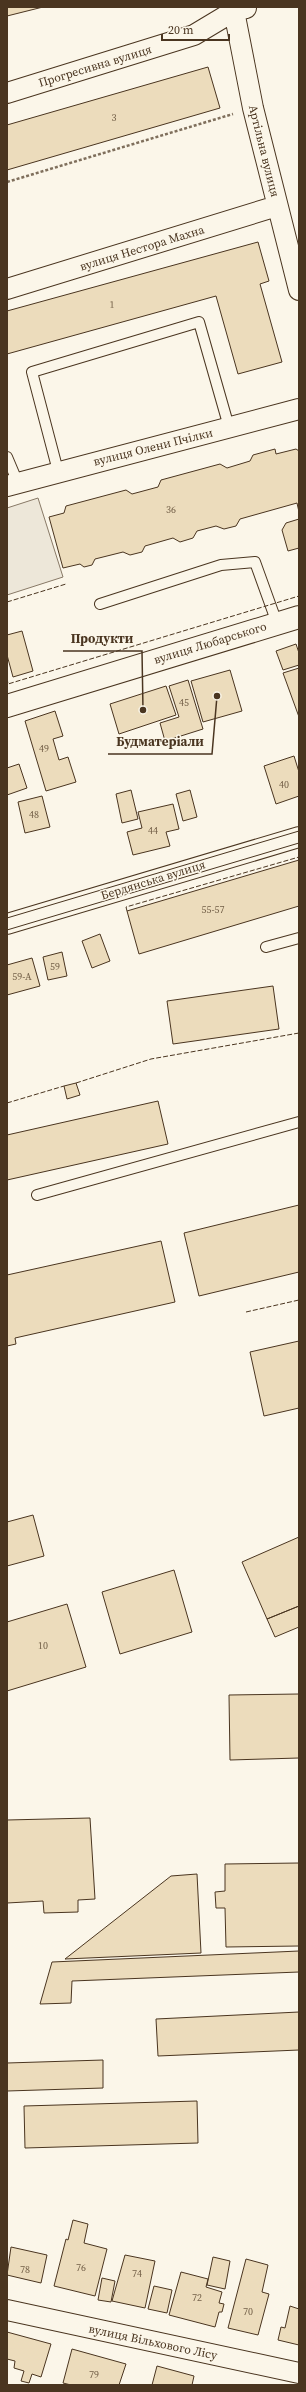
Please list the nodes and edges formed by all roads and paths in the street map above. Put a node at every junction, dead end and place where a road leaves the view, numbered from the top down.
1 (238, 8) edge
2 (7, 94) edge
3 (253, 108) junction
4 (7, 182) edge
5 (277, 206) junction
6 (7, 289) edge
7 (299, 290) edge
8 (299, 409) edge
9 (229, 428) junction
10 (7, 457) edge
11 (58, 471) junction
12 (13, 484) edge
13 (100, 604) dead end
14 (299, 617) edge
15 (277, 623) junction
16 (7, 706) edge
17 (299, 837) edge
18 (7, 924) edge
19 (299, 938) edge
20 (266, 946) dead end
21 (299, 1122) edge
22 (36, 1195) dead end
23 (7, 2310) edge
24 (299, 2373) edge

1 - 2 street, Прогресивна вулиця
1 - 3 street, Артільна вулиця
3 - 4 path
3 - 5 street, Артільна вулиця
5 - 6 street, вулиця Нестора Махна
5 - 7 street, Артільна вулиця
8 - 9 street, вулиця Олени Пчілки
9 - 11 street, вулиця Олени Пчілки
9 - 11 lane
10 - 12 lane
11 - 12 street, вулиця Олени Пчілки
13 - 15 lane
14 - 15 main road, вулиця Любарського
15 - 16 main road, вулиця Любарського
17 - 18 street, Бердянська вулиця
19 - 20 lane
21 - 22 lane
23 - 24 street, вулиця Вільхового Лісу

